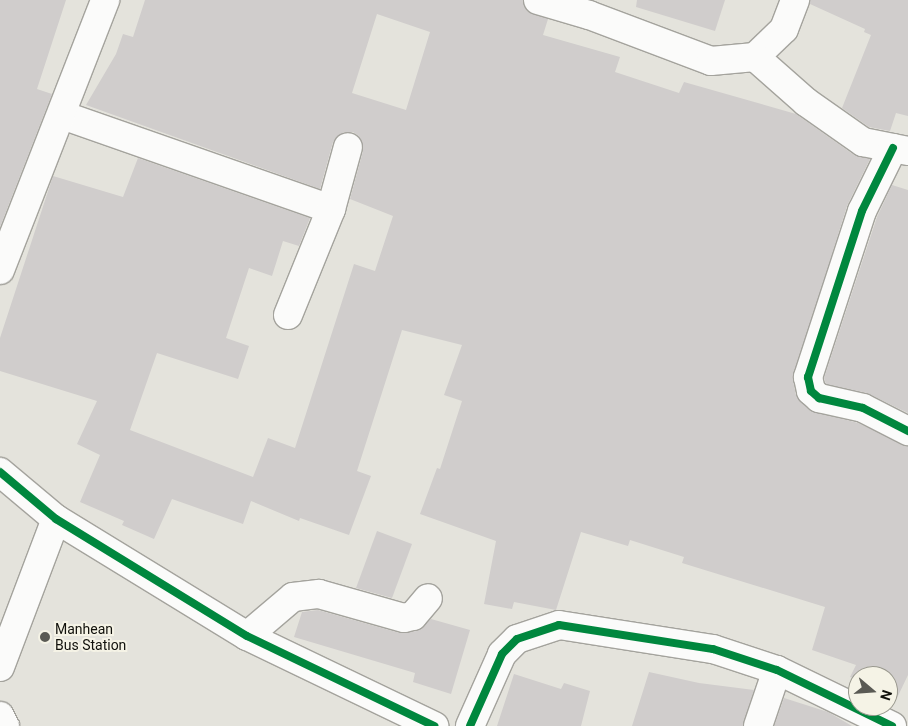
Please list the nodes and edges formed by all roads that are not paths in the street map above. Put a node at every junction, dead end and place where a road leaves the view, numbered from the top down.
1 (105, 0) edge
2 (538, 0) edge
3 (795, 0) edge
4 (755, 57) junction
5 (62, 115) junction
6 (348, 147) dead end
7 (901, 150) edge
8 (331, 209) junction
9 (0, 270) edge
10 (288, 315) dead end
11 (908, 431) edge
12 (0, 472) edge
13 (56, 519) junction
14 (428, 598) dead end
15 (247, 636) junction
16 (0, 667) edge
17 (777, 670) junction
18 (0, 716) edge
19 (5, 726) edge
20 (434, 726) edge
21 (470, 726) edge
22 (758, 726) edge
23 (892, 726) edge

1 - 5 street
2 - 4 street
3 - 4 street
4 - 7 street
5 - 8 street
5 - 9 street
6 - 8 street
7 - 11 street
8 - 10 street
12 - 13 street
13 - 15 street
13 - 16 street
14 - 15 street
15 - 20 street
17 - 21 street
17 - 22 street
17 - 23 street
18 - 19 street

